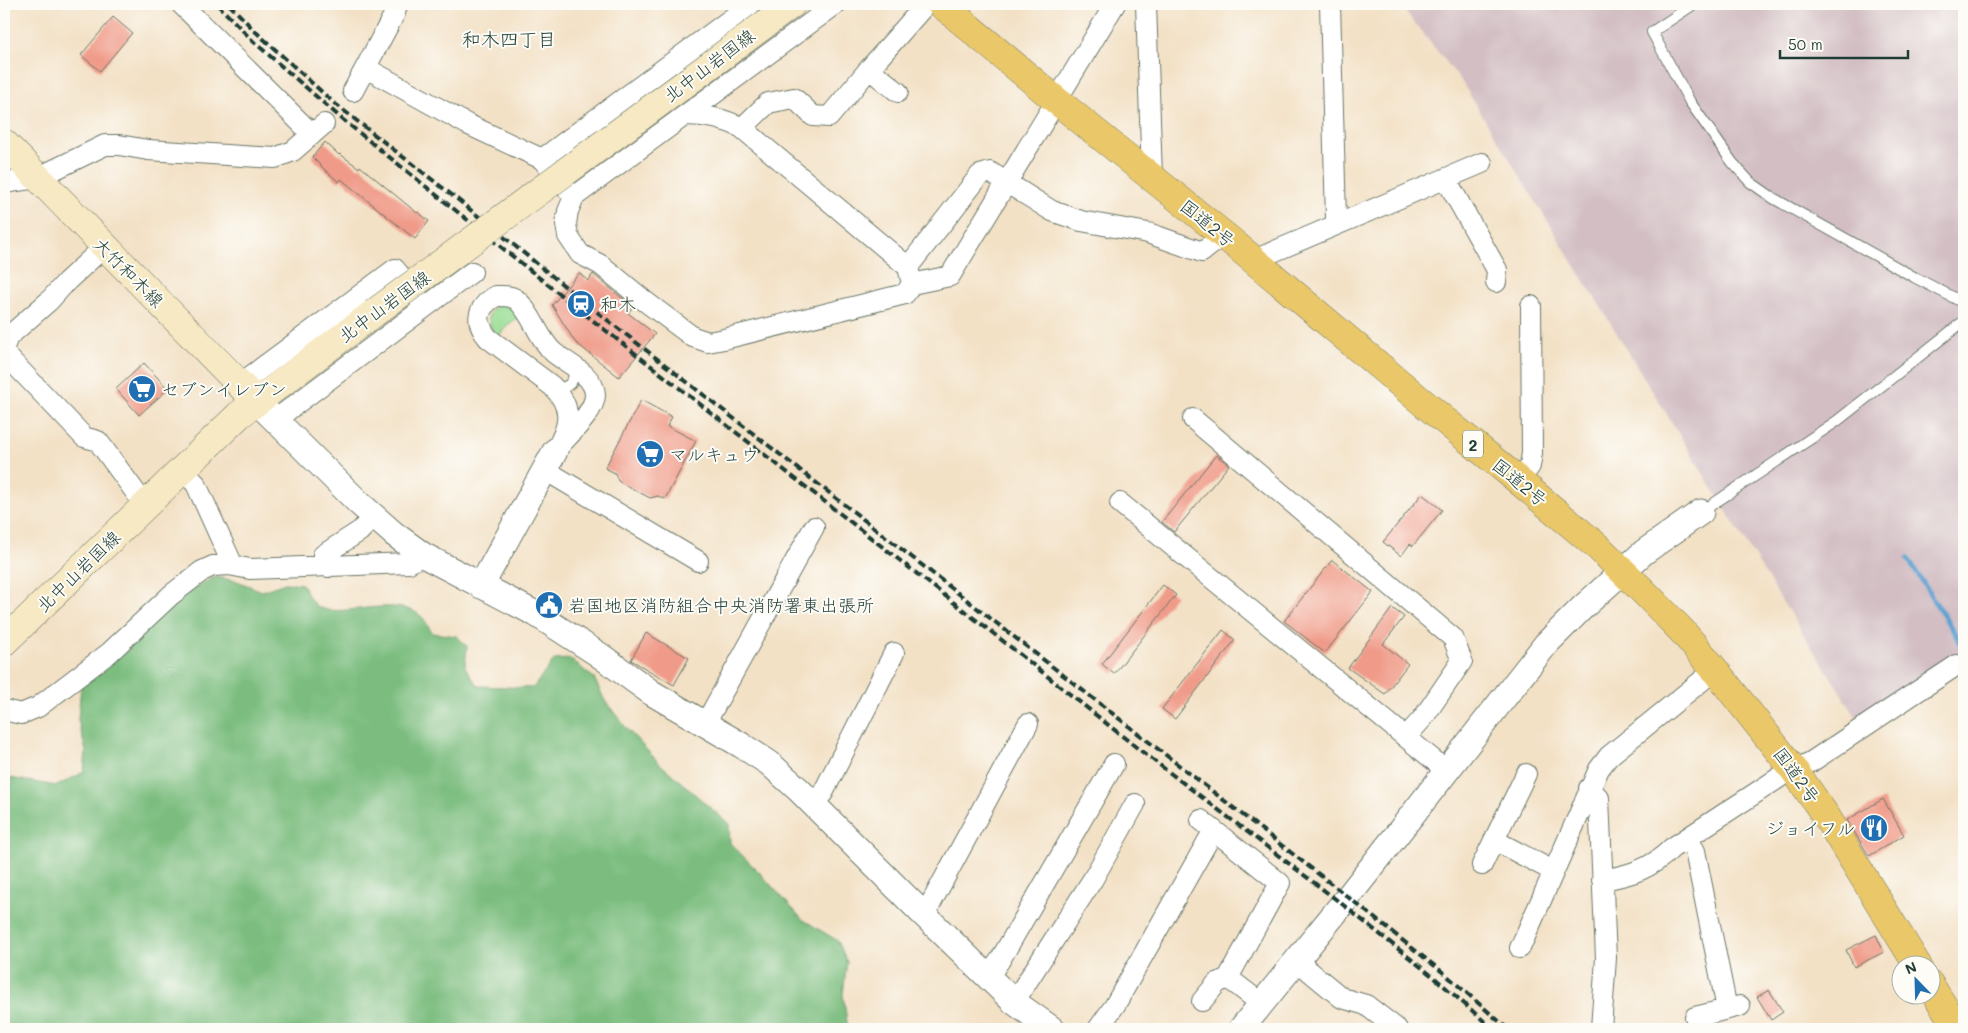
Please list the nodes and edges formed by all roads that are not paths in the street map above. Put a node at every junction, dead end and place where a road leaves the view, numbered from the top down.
1 (181, 4) edge
2 (397, 4) edge
3 (751, 4) edge
4 (792, 4) edge
5 (836, 4) edge
6 (926, 4) edge
7 (941, 4) edge
8 (1115, 4) edge
9 (1146, 4) edge
10 (1330, 4) edge
11 (1694, 4) edge
12 (366, 68) junction
13 (869, 69) junction
14 (353, 90) dead end
15 (898, 92) dead end
16 (1057, 101) junction
17 (685, 115) junction
18 (742, 128) junction
19 (4, 143) edge
20 (542, 159) junction
21 (1482, 163) dead end
22 (1152, 177) junction
23 (38, 178) junction
24 (1446, 179) junction
25 (4, 183) edge
26 (1008, 183) junction
27 (574, 197) junction
28 (1338, 224) junction
29 (1223, 235) junction
30 (104, 247) junction
31 (1256, 263) junction
32 (472, 272) dead end
33 (910, 276) junction
34 (1496, 282) dead end
35 (1964, 303) edge
36 (1531, 306) dead end
37 (425, 307) junction
38 (1964, 321) edge
39 (4, 347) edge
40 (4, 353) edge
41 (569, 364) junction
42 (552, 386) junction
43 (248, 392) junction
44 (1193, 419) dead end
45 (275, 420) junction
46 (550, 460) junction
47 (182, 470) junction
48 (1519, 481) junction
49 (1120, 503) dead end
50 (147, 504) junction
51 (1701, 512) joint
52 (374, 516) junction
53 (814, 527) dead end
54 (422, 555) junction
55 (698, 561) dead end
56 (229, 565) junction
57 (328, 567) junction
58 (1622, 571) junction
59 (481, 586) junction
60 (4, 642) edge
61 (894, 652) dead end
62 (1957, 665) dead end
63 (1715, 670) junction
64 (4, 710) edge
65 (705, 724) junction
66 (1028, 724) dead end
67 (1406, 737) junction
68 (1114, 764) dead end
69 (1794, 770) junction
70 (1447, 771) junction
71 (1526, 774) dead end
72 (1589, 788) junction
73 (813, 803) junction
74 (1135, 804) dead end
75 (1687, 838) junction
76 (1494, 840) junction
77 (1482, 865) dead end
78 (1554, 870) junction
79 (1602, 880) junction
80 (921, 912) junction
81 (1520, 948) dead end
82 (1912, 956) edge
83 (1297, 961) junction
84 (989, 976) junction
85 (1228, 978) junction
86 (1202, 1000) dead end
87 (1940, 1001) edge
88 (1014, 1002) junction
89 (1262, 1004) junction
90 (1695, 1017) dead end
91 (1050, 1029) edge
92 (1098, 1029) edge
93 (1241, 1029) edge
94 (1397, 1029) edge
95 (1601, 1029) edge
96 (1958, 1029) edge

1 - 23 street
2 - 12 street
3 - 20 street
4 - 43 main road, 北中山岩国線, bridge
5 - 17 street
6 - 13 street
7 - 16 highway, 国道2号 / 2
8 - 16 street
9 - 22 street
10 - 28 street
11 - 35 lane
12 - 14 street
12 - 20 street
13 - 15 street
13 - 18 street
16 - 22 highway, 国道2号 / 2
16 - 26 street
17 - 18 street
17 - 27 street
18 - 33 street
19 - 23 main road, 大竹和木線
20 - 27 street
21 - 24 street
22 - 29 highway, 国道2号 / 2
23 - 25 street
23 - 30 main road, 大竹和木線
24 - 28 street
24 - 34 street
26 - 29 street
26 - 33 street
26 - 33 street
27 - 33 street
28 - 31 street
29 - 31 highway, 国道2号 / 2
30 - 39 street
30 - 43 main road, 大竹和木線
31 - 48 highway, 国道2号 / 2
32 - 37 street
36 - 48 street
37 - 43 street
37 - 45 street
38 - 51 lane
40 - 50 street
41 - 42 lane
41 - 42 street
41 - 46 street
42 - 46 street
43 - 45 street
43 - 47 main road, 北中山岩国線
44 - 67 street
45 - 52 street
46 - 55 street
46 - 59 street
47 - 50 main road, 北中山岩国線
47 - 56 street
48 - 58 highway, 国道2号 / 2
49 - 67 street
50 - 60 main road, 北中山岩国線
51 - 58 street
52 - 54 street
52 - 57 street
53 - 65 street
54 - 57 street
54 - 59 street
56 - 57 street
56 - 64 street
58 - 63 highway, 国道2号 / 2
58 - 70 street
59 - 65 street
61 - 73 street
62 - 69 street
63 - 69 highway, 国道2号 / 2
63 - 72 street
65 - 73 street
66 - 80 street
67 - 70 street
68 - 84 street
69 - 75 street
69 - 82 highway, 国道2号 / 2
70 - 83 street
71 - 76 street
72 - 78 street
72 - 79 street
73 - 80 street
74 - 88 street
75 - 79 street
75 - 90 street
76 - 77 street
76 - 78 street
78 - 81 street
79 - 95 street
80 - 84 street
83 - 89 street
83 - 94 street
84 - 88 street
85 - 86 street
85 - 89 street
85 - 92 street
87 - 96 highway
88 - 91 street
89 - 93 street

